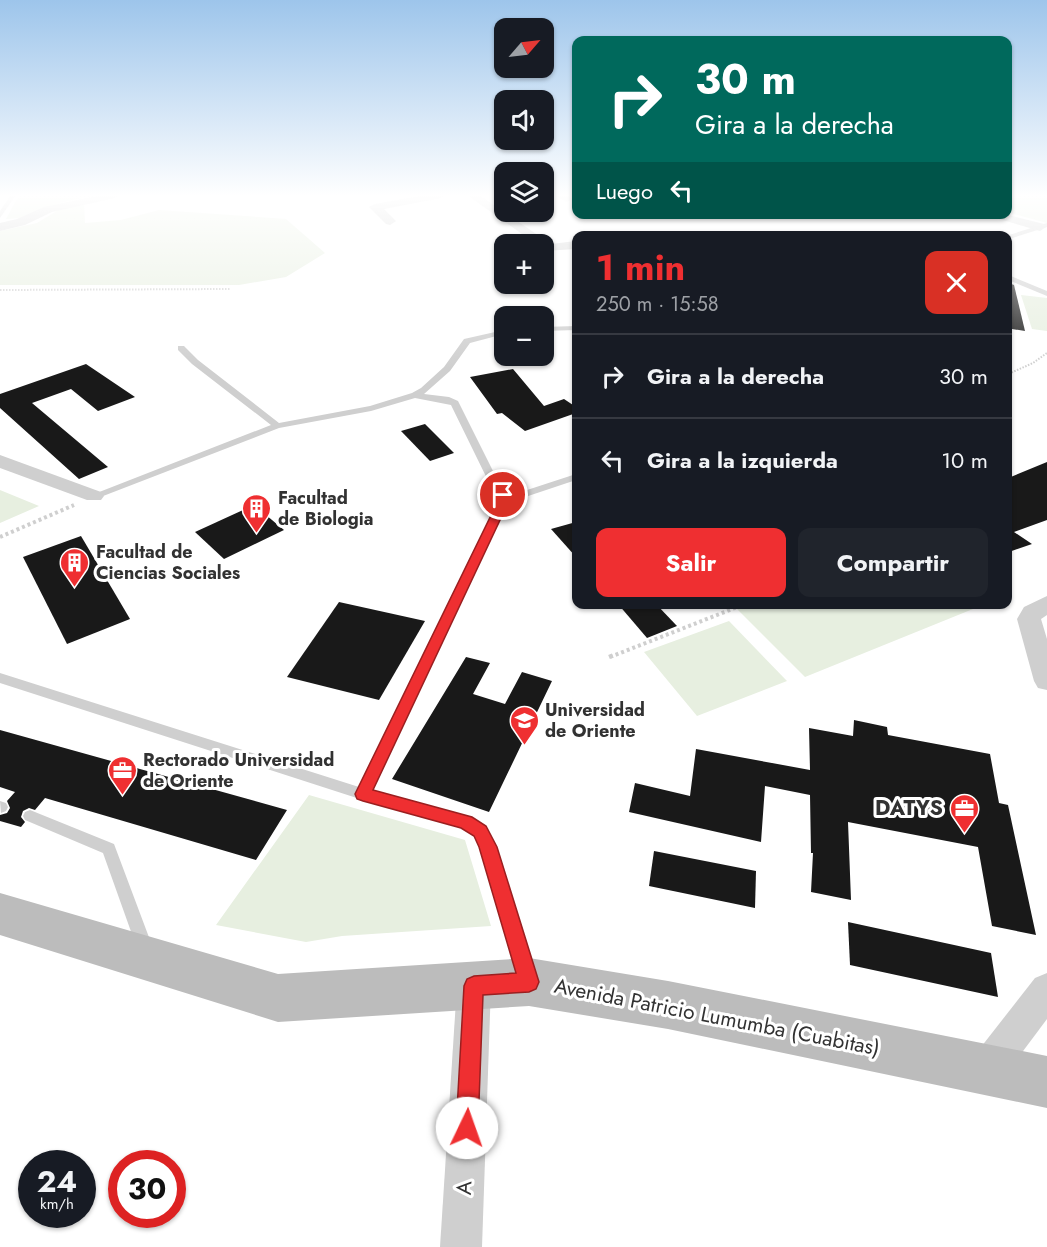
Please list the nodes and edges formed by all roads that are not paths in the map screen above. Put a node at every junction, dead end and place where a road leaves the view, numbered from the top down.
1 (1012, 279) edge
2 (1047, 294) edge
3 (572, 328) edge
4 (554, 329) edge
5 (494, 334) edge
6 (181, 348) dead end
7 (415, 395) junction
8 (278, 426) junction
9 (0, 460) edge
10 (572, 478) edge
11 (94, 496) joint
12 (503, 501) junction
13 (1047, 604) edge
14 (0, 678) edge
15 (1047, 681) edge
16 (363, 794) junction
17 (30, 816) dead end
18 (0, 914) edge
19 (150, 961) junction
20 (529, 982) junction
21 (474, 986) junction
22 (1047, 990) edge
23 (987, 1069) junction
24 (1047, 1082) edge
25 (461, 1247) edge

1 - 2 lane
3 - 4 lane
5 - 7 lane
6 - 8 lane
7 - 8 lane
7 - 12 lane
8 - 11 lane
9 - 11 street
10 - 12 lane
12 - 16 lane
13 - 15 street
14 - 16 lane
16 - 20 lane
17 - 19 lane
18 - 19 main road, Avenida Patricio Lumumba (Cuabitas)
19 - 21 main road, Avenida Patricio Lumumba (Cuabitas)
20 - 21 main road, Avenida Patricio Lumumba (Cuabitas)
20 - 23 main road, Avenida Patricio Lumumba (Cuabitas)
21 - 25 street, A
22 - 23 street
23 - 24 main road, Avenida Patricio Lumumba (Cuabitas)

